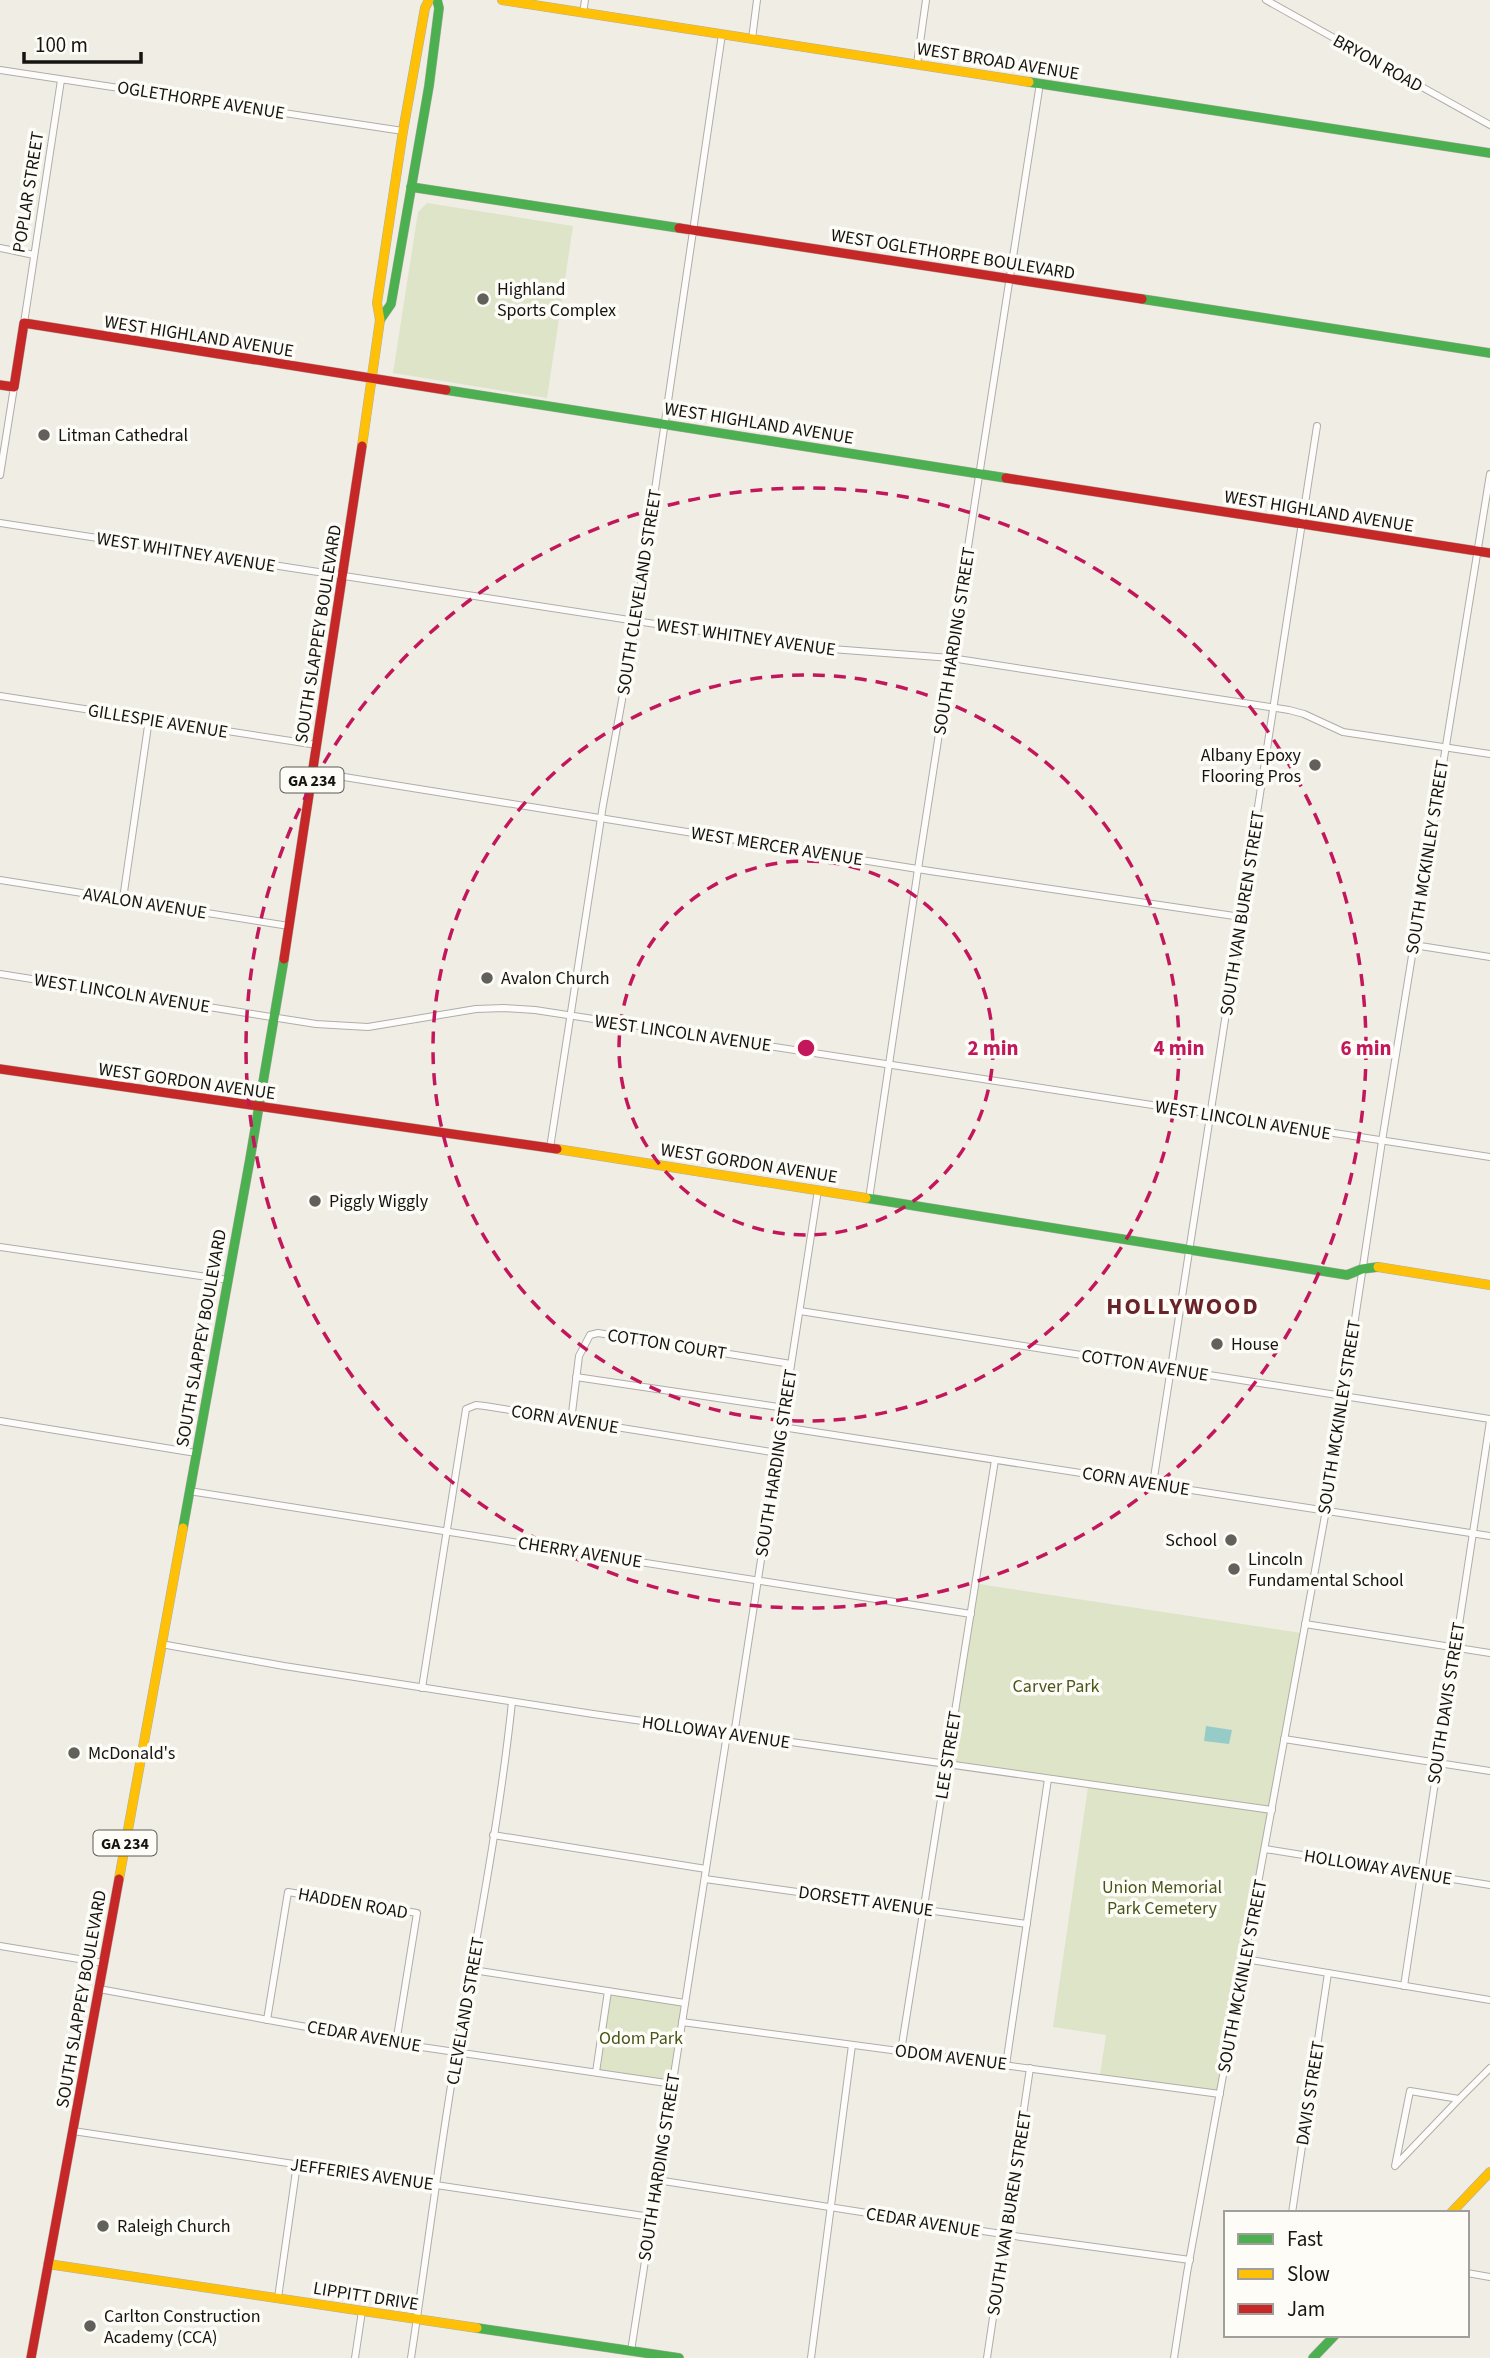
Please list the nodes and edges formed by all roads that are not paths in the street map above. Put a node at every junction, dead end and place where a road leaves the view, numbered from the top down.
1 (429, 0) edge
2 (437, 0) edge
3 (502, 0) edge
4 (585, 0) edge
5 (757, 0) edge
6 (926, 0) edge
7 (1266, 0) edge
8 (583, 13) junction
9 (722, 34) junction
10 (752, 39) junction
11 (916, 64) junction
12 (0, 70) edge
13 (61, 80) junction
14 (1040, 83) junction
15 (1490, 125) edge
16 (403, 131) junction
17 (1490, 153) edge
18 (399, 154) junction
19 (411, 187) junction
20 (391, 210) junction
21 (693, 229) junction
22 (0, 248) edge
23 (34, 255) junction
24 (1010, 278) junction
25 (380, 320) junction
26 (24, 323) junction
27 (1490, 353) edge
28 (372, 379) junction
29 (0, 385) edge
30 (14, 387) junction
31 (664, 425) junction
32 (1317, 426) dead end
33 (980, 474) junction
34 (1490, 474) edge
35 (0, 475) edge
36 (0, 523) edge
37 (1301, 525) junction
38 (1476, 551) junction
39 (1490, 553) edge
40 (343, 577) junction
41 (635, 622) junction
42 (951, 658) junction
43 (0, 696) edge
44 (1274, 708) junction
45 (149, 719) junction
46 (317, 745) junction
47 (1445, 747) junction
48 (1490, 754) edge
49 (313, 772) junction
50 (603, 818) junction
51 (918, 869) junction
52 (0, 880) edge
53 (123, 900) junction
54 (1241, 917) junction
55 (289, 926) junction
56 (1414, 945) junction
57 (1490, 957) edge
58 (0, 974) edge
59 (570, 1015) junction
60 (273, 1017) junction
61 (888, 1064) junction
62 (0, 1069) edge
63 (258, 1107) junction
64 (1210, 1114) junction
65 (1382, 1141) junction
66 (550, 1148) junction
67 (1490, 1157) edge
68 (818, 1190) junction
69 (869, 1199) junction
70 (0, 1247) edge
71 (1190, 1250) junction
72 (1362, 1269) junction
73 (228, 1280) junction
74 (1490, 1285) edge
75 (800, 1311) junction
76 (792, 1364) junction
77 (1171, 1370) junction
78 (576, 1377) junction
79 (1343, 1397) junction
80 (785, 1408) junction
81 (1490, 1420) edge
82 (0, 1421) edge
83 (571, 1421) junction
84 (782, 1427) junction
85 (196, 1453) junction
86 (778, 1453) junction
87 (995, 1460) junction
88 (1153, 1484) junction
89 (189, 1491) junction
90 (1326, 1510) junction
91 (447, 1532) junction
92 (1473, 1534) junction
93 (1490, 1536) edge
94 (757, 1580) junction
95 (971, 1614) junction
96 (1305, 1624) junction
97 (161, 1644) junction
98 (1455, 1648) junction
99 (1490, 1653) edge
100 (422, 1688) junction
101 (512, 1702) junction
102 (730, 1735) junction
103 (1284, 1739) junction
104 (1437, 1762) junction
105 (947, 1765) junction
106 (1490, 1771) edge
107 (1048, 1779) junction
108 (1272, 1810) junction
109 (493, 1835) junction
110 (1265, 1849) junction
111 (706, 1869) junction
112 (1420, 1873) junction
113 (705, 1879) junction
114 (1490, 1885) edge
115 (923, 1910) junction
116 (1027, 1924) junction
117 (0, 1946) edge
118 (1245, 1959) junction
119 (103, 1963) junction
120 (473, 1970) junction
121 (1328, 1973) junction
122 (1404, 1986) junction
123 (99, 1989) junction
124 (608, 1991) junction
125 (1490, 2000) edge
126 (685, 2003) junction
127 (267, 2020) junction
128 (682, 2022) junction
129 (396, 2043) junction
130 (852, 2045) junction
131 (901, 2051) junction
132 (457, 2052) junction
133 (1006, 2064) junction
134 (1030, 2068) junction
135 (1490, 2068) edge
136 (596, 2073) junction
137 (673, 2084) junction
138 (1220, 2094) junction
139 (1459, 2099) junction
140 (73, 2131) junction
141 (297, 2164) junction
142 (1490, 2172) edge
143 (657, 2180) junction
144 (436, 2185) junction
145 (831, 2208) junction
146 (1292, 2211) edge
147 (1453, 2211) edge
148 (651, 2217) junction
149 (1006, 2235) junction
150 (1190, 2260) junction
151 (48, 2264) junction
152 (1469, 2273) edge
153 (1490, 2277) edge
154 (278, 2298) junction
155 (362, 2311) junction
156 (417, 2319) junction
157 (1333, 2337) edge
158 (631, 2351) junction
159 (32, 2358) edge
160 (355, 2358) edge
161 (411, 2358) edge
162 (679, 2358) edge
163 (811, 2358) edge
164 (987, 2358) edge
165 (1174, 2358) edge
166 (1312, 2358) edge

1 - 16 main road, SOUTH SLAPPEY BOULEVARD
2 - 19 main road, SOUTH SLAPPEY BOULEVARD
3 - 8 main road, WEST BROAD AVENUE
4 - 8 street
5 - 10 street
6 - 11 street
7 - 15 street, BRYON ROAD
8 - 9 main road, WEST BROAD AVENUE
9 - 10 main road, WEST BROAD AVENUE
9 - 21 street, SOUTH CLEVELAND STREET
10 - 11 main road, WEST BROAD AVENUE
11 - 14 main road, WEST BROAD AVENUE
12 - 13 street, OGLETHORPE AVENUE
13 - 16 street, OGLETHORPE AVENUE
13 - 23 street, POPLAR STREET
14 - 17 main road, WEST BROAD AVENUE
14 - 24 street, SOUTH HARDING STREET
16 - 18 main road, SOUTH SLAPPEY BOULEVARD
18 - 19 main road
18 - 20 main road, SOUTH SLAPPEY BOULEVARD / GA 234
19 - 20 main road
19 - 21 main road, WEST OGLETHORPE BOULEVARD
19 - 25 main road, SOUTH SLAPPEY BOULEVARD / GA 234
20 - 25 main road, SOUTH SLAPPEY BOULEVARD / GA 234
21 - 24 main road, WEST OGLETHORPE BOULEVARD
21 - 31 street, SOUTH CLEVELAND STREET
22 - 23 street
23 - 26 street, POPLAR STREET
24 - 27 main road, WEST OGLETHORPE BOULEVARD
24 - 33 street, SOUTH HARDING STREET
25 - 28 main road, SOUTH SLAPPEY BOULEVARD / GA 234
26 - 28 main road, WEST HIGHLAND AVENUE
26 - 30 main road, POPLAR STREET
28 - 31 main road, WEST HIGHLAND AVENUE
28 - 40 main road, SOUTH SLAPPEY BOULEVARD / GA 234
29 - 30 main road
30 - 35 street, POPLAR STREET
31 - 33 main road, WEST HIGHLAND AVENUE
31 - 41 street, SOUTH CLEVELAND STREET
32 - 37 street, SOUTH VAN BUREN STREET
33 - 37 main road, WEST HIGHLAND AVENUE
33 - 42 street, SOUTH HARDING STREET
34 - 38 street, SOUTH MCKINLEY STREET
36 - 40 street, WEST WHITNEY AVENUE
37 - 38 main road, WEST HIGHLAND AVENUE
37 - 44 street, SOUTH VAN BUREN STREET
38 - 39 main road, WEST HIGHLAND AVENUE
38 - 47 street, SOUTH MCKINLEY STREET
40 - 41 street, WEST WHITNEY AVENUE
40 - 46 main road, SOUTH SLAPPEY BOULEVARD / GA 234
41 - 42 street, WEST WHITNEY AVENUE
41 - 50 street, SOUTH CLEVELAND STREET
42 - 44 street, WEST WHITNEY AVENUE
42 - 51 street, SOUTH HARDING STREET
43 - 45 street, GILLESPIE AVENUE
44 - 47 street, WEST WHITNEY AVENUE
44 - 54 street, SOUTH VAN BUREN STREET
45 - 46 street, GILLESPIE AVENUE
45 - 53 street
46 - 49 main road, SOUTH SLAPPEY BOULEVARD / GA 234
47 - 48 street, WEST WHITNEY AVENUE
47 - 56 street, SOUTH MCKINLEY STREET
49 - 50 street, WEST MERCER AVENUE
49 - 55 main road, SOUTH SLAPPEY BOULEVARD / GA 234
50 - 51 street, WEST MERCER AVENUE
50 - 59 street, SOUTH CLEVELAND STREET
51 - 54 street, WEST MERCER AVENUE
51 - 61 street, SOUTH HARDING STREET
52 - 53 street, AVALON AVENUE
53 - 55 street, AVALON AVENUE
54 - 64 street, SOUTH VAN BUREN STREET
55 - 60 main road, SOUTH SLAPPEY BOULEVARD / GA 234
56 - 57 street
56 - 65 street, SOUTH MCKINLEY STREET
58 - 60 street, WEST LINCOLN AVENUE
59 - 60 street, WEST LINCOLN AVENUE
59 - 61 street, WEST LINCOLN AVENUE
59 - 66 street, SOUTH CLEVELAND STREET
60 - 63 main road, SOUTH SLAPPEY BOULEVARD / GA 234
61 - 64 street, WEST LINCOLN AVENUE
61 - 69 street, SOUTH HARDING STREET
62 - 63 main road, WEST GORDON AVENUE
63 - 66 main road, WEST GORDON AVENUE
63 - 73 main road, SOUTH SLAPPEY BOULEVARD / GA 234
64 - 65 street, WEST LINCOLN AVENUE
64 - 71 street, SOUTH VAN BUREN STREET
65 - 67 street, WEST LINCOLN AVENUE
65 - 72 street, SOUTH MCKINLEY STREET
66 - 68 main road, WEST GORDON AVENUE
68 - 69 main road, WEST GORDON AVENUE
68 - 75 street, SOUTH HARDING STREET
69 - 71 main road, WEST GORDON AVENUE
70 - 73 street
71 - 72 main road, WEST GORDON AVENUE
71 - 77 street, SOUTH VAN BUREN STREET
72 - 74 main road, WEST GORDON AVENUE
72 - 79 street, SOUTH MCKINLEY STREET
73 - 85 main road, SOUTH SLAPPEY BOULEVARD / GA 234
75 - 76 street, SOUTH HARDING STREET
75 - 77 street, COTTON AVENUE
76 - 78 street, COTTON COURT
76 - 80 street, SOUTH HARDING STREET
77 - 79 street, COTTON AVENUE
77 - 88 street, SOUTH VAN BUREN STREET
78 - 80 street
78 - 83 street, COTTON COURT
79 - 81 street, COTTON AVENUE
79 - 90 street, SOUTH MCKINLEY STREET
80 - 84 street, SOUTH HARDING STREET
81 - 92 street, SOUTH DAVIS STREET
82 - 85 street
83 - 86 street, CORN AVENUE
83 - 91 street, CORN AVENUE
84 - 86 street, SOUTH HARDING STREET
84 - 87 street, CORN AVENUE
85 - 89 main road, SOUTH SLAPPEY BOULEVARD / GA 234
86 - 94 street, SOUTH HARDING STREET
87 - 88 street, CORN AVENUE
87 - 95 street, LEE STREET
88 - 90 street, CORN AVENUE
89 - 91 street, CHERRY AVENUE
89 - 97 main road, SOUTH SLAPPEY BOULEVARD / GA 234
90 - 92 street, CORN AVENUE
90 - 96 street, SOUTH MCKINLEY STREET
91 - 94 street, CHERRY AVENUE
91 - 100 street
92 - 93 street, CORN AVENUE
92 - 98 street, SOUTH DAVIS STREET
94 - 95 street, CHERRY AVENUE
94 - 102 street, SOUTH HARDING STREET
95 - 105 street, LEE STREET
96 - 98 street
96 - 103 street, SOUTH MCKINLEY STREET
97 - 100 street, HOLLOWAY AVENUE
97 - 119 main road, SOUTH SLAPPEY BOULEVARD / GA 234
98 - 99 street
98 - 104 street, SOUTH DAVIS STREET
100 - 101 street, HOLLOWAY AVENUE
101 - 102 street, HOLLOWAY AVENUE
101 - 109 street, CLEVELAND STREET
102 - 105 street, HOLLOWAY AVENUE
102 - 111 street, SOUTH HARDING STREET
103 - 104 street
103 - 108 street, SOUTH MCKINLEY STREET
104 - 106 street
104 - 112 street, SOUTH DAVIS STREET
105 - 107 street, HOLLOWAY AVENUE
105 - 115 street, LEE STREET
107 - 108 street, HOLLOWAY AVENUE
107 - 116 street
108 - 110 street, SOUTH MCKINLEY STREET
109 - 111 street
109 - 120 street, CLEVELAND STREET
110 - 112 street, HOLLOWAY AVENUE
110 - 118 street, SOUTH MCKINLEY STREET
111 - 113 street, SOUTH HARDING STREET
112 - 114 street, HOLLOWAY AVENUE
112 - 122 street, SOUTH DAVIS STREET
113 - 115 street, DORSETT AVENUE
113 - 126 street, SOUTH HARDING STREET
115 - 116 street, DORSETT AVENUE
115 - 131 street, LEE STREET
116 - 133 street
117 - 119 street
118 - 121 street
118 - 138 street, SOUTH MCKINLEY STREET
119 - 123 main road, SOUTH SLAPPEY BOULEVARD / GA 234
120 - 124 street
120 - 132 street, CLEVELAND STREET
121 - 122 street
121 - 146 street, DAVIS STREET
122 - 125 street
123 - 127 street, CEDAR AVENUE
123 - 140 main road, SOUTH SLAPPEY BOULEVARD / GA 234
124 - 126 street
124 - 136 street
126 - 128 street, SOUTH HARDING STREET
127 - 129 street, CEDAR AVENUE
127 - 129 street, HADDEN ROAD
128 - 130 street, ODOM AVENUE
128 - 137 street, SOUTH HARDING STREET
129 - 132 street, CEDAR AVENUE
130 - 131 street, ODOM AVENUE
130 - 145 street
131 - 133 street, ODOM AVENUE
132 - 136 street, CEDAR AVENUE
132 - 144 street, CLEVELAND STREET
133 - 134 street, ODOM AVENUE
134 - 138 street, ODOM AVENUE
134 - 149 street, SOUTH VAN BUREN STREET
135 - 139 street
136 - 137 street, CEDAR AVENUE
137 - 143 street, SOUTH HARDING STREET
138 - 150 street, SOUTH MCKINLEY STREET
139 - 139 street
140 - 141 street, JEFFERIES AVENUE
140 - 151 main road, SOUTH SLAPPEY BOULEVARD / GA 234
141 - 144 street, JEFFERIES AVENUE
141 - 154 street
142 - 147 main road
143 - 145 street, CEDAR AVENUE
143 - 148 street, SOUTH HARDING STREET
144 - 148 street, JEFFERIES AVENUE
144 - 156 street, CLEVELAND STREET
145 - 149 street, CEDAR AVENUE
145 - 163 street
148 - 158 street, SOUTH HARDING STREET
149 - 150 street, CEDAR AVENUE
149 - 164 street, SOUTH VAN BUREN STREET
150 - 165 street, SOUTH MCKINLEY STREET
151 - 154 main road, LIPPITT DRIVE
151 - 159 main road, SOUTH SLAPPEY BOULEVARD / GA 234
152 - 153 street
154 - 155 main road, LIPPITT DRIVE
155 - 156 main road, LIPPITT DRIVE
155 - 160 street
156 - 158 main road, LIPPITT DRIVE
156 - 161 street, CLEVELAND STREET
157 - 166 main road
158 - 162 main road, LIPPITT DRIVE

